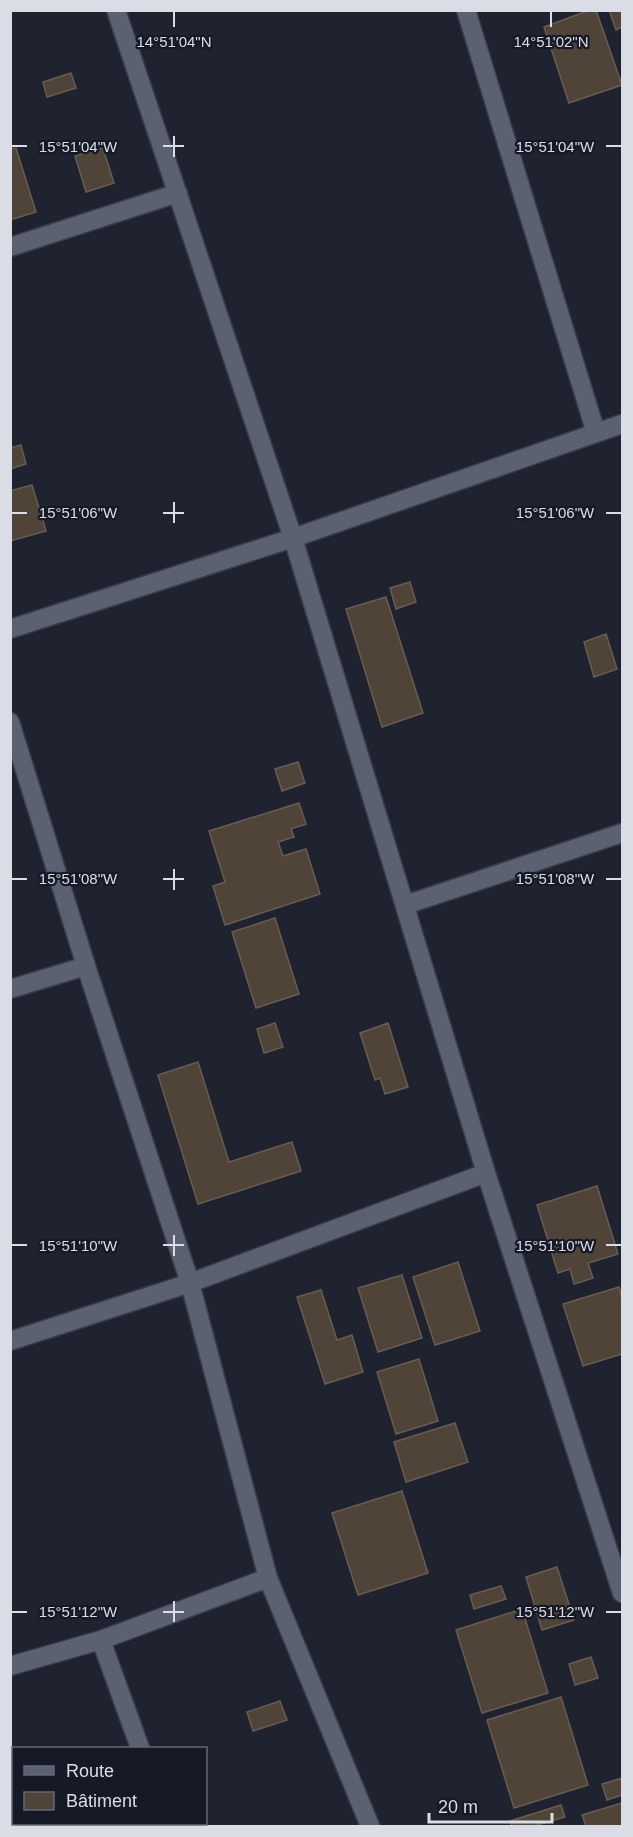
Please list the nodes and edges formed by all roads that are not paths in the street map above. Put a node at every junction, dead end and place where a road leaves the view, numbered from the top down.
1 (116, 10) edge
2 (466, 10) edge
3 (178, 193) junction
4 (10, 247) edge
5 (622, 424) edge
6 (596, 433) junction
7 (293, 538) junction
8 (10, 629) edge
9 (10, 722) edge
10 (622, 832) edge
11 (405, 905) junction
12 (86, 966) junction
13 (10, 989) edge
14 (486, 1173) junction
15 (190, 1283) junction
16 (10, 1341) edge
17 (268, 1578) junction
18 (622, 1590) edge
19 (101, 1640) junction
20 (10, 1666) edge
21 (139, 1747) edge
22 (370, 1827) edge

1 - 3 street
2 - 6 street
3 - 4 street
3 - 7 street
5 - 6 street
6 - 7 street
7 - 8 street
7 - 11 street
9 - 12 street
10 - 11 street
11 - 14 street
12 - 13 street
12 - 15 street
14 - 15 street
14 - 18 street
15 - 16 street
15 - 17 street
17 - 19 street
17 - 22 street
19 - 20 street
19 - 21 street

